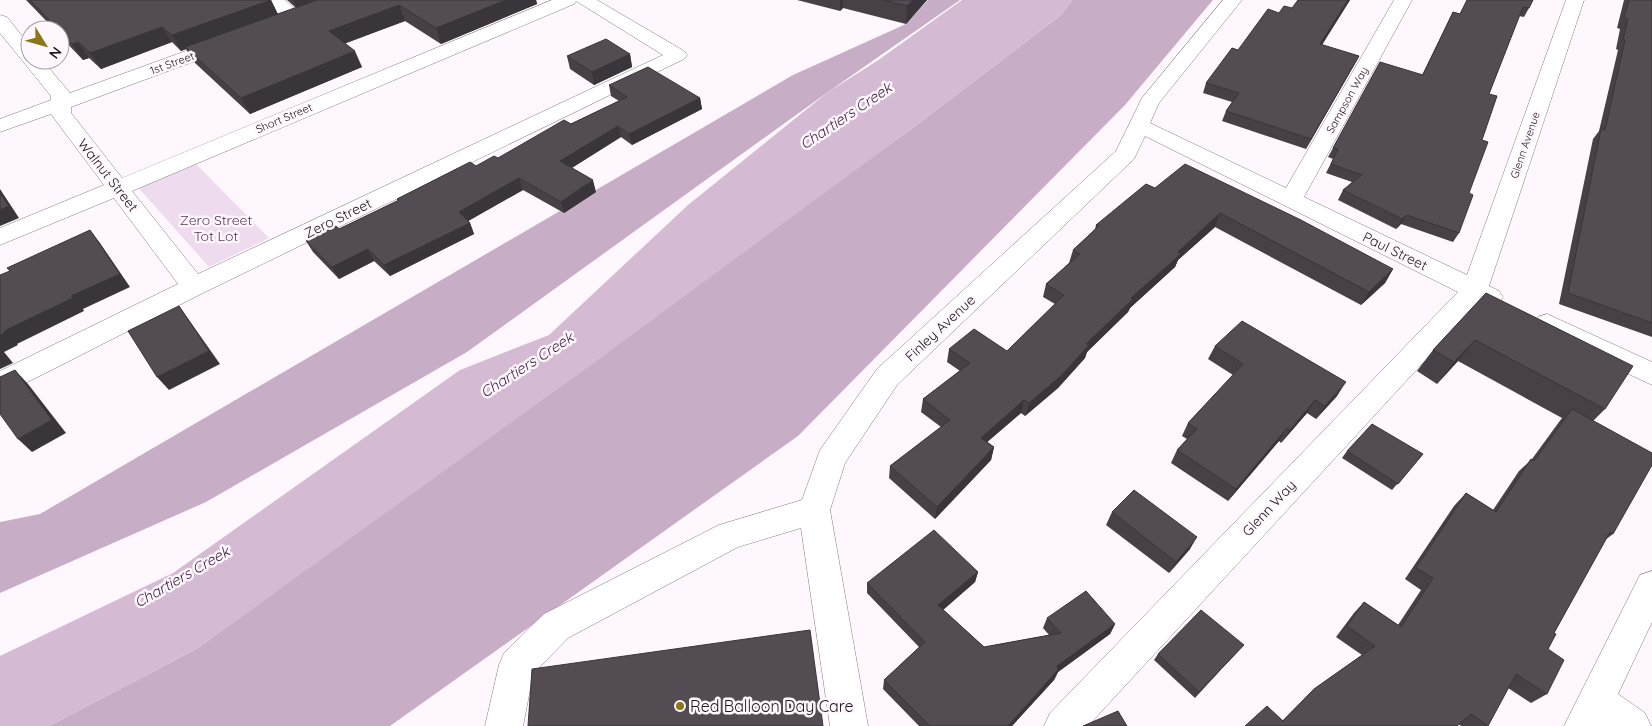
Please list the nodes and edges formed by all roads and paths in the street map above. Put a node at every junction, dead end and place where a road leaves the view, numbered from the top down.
1 (274, 0) edge
2 (568, 0) edge
3 (584, 0) edge
4 (1233, 0) edge
5 (1403, 0) edge
6 (1575, 0) edge
7 (0, 21) edge
8 (275, 25) edge
9 (239, 38) edge
10 (20, 46) edge
11 (40, 70) edge
12 (61, 104) junction
13 (0, 126) edge
14 (1140, 126) junction
15 (118, 187) junction
16 (1291, 200) junction
17 (0, 237) edge
18 (194, 287) junction
19 (1475, 290) junction
20 (1652, 374) edge
21 (0, 383) edge
22 (814, 510) junction
23 (1652, 586) edge
24 (1589, 714) edge
25 (504, 726) edge
26 (849, 726) edge
27 (1063, 726) edge
28 (1632, 726) edge

1 - 8 street
2 - 15 street, Short Street
3 - 18 street, Zero Street
4 - 14 street, Finley Avenue
5 - 16 street, Sampson Way
6 - 19 street, Glenn Avenue
7 - 10 street, Walnut Street
9 - 12 street, 1st Street
11 - 12 street, Walnut Street
12 - 13 street, 1st Street
12 - 15 street, Walnut Street
14 - 16 street, Paul Street
14 - 22 street, Finley Avenue
15 - 17 street, Short Street
15 - 18 street, Walnut Street
16 - 19 street, Paul Street
18 - 21 street, Zero Street
19 - 20 street, Paul Street
19 - 27 street, Glenn Way
22 - 25 street
22 - 26 street, Finley Avenue
23 - 24 street
24 - 28 street

